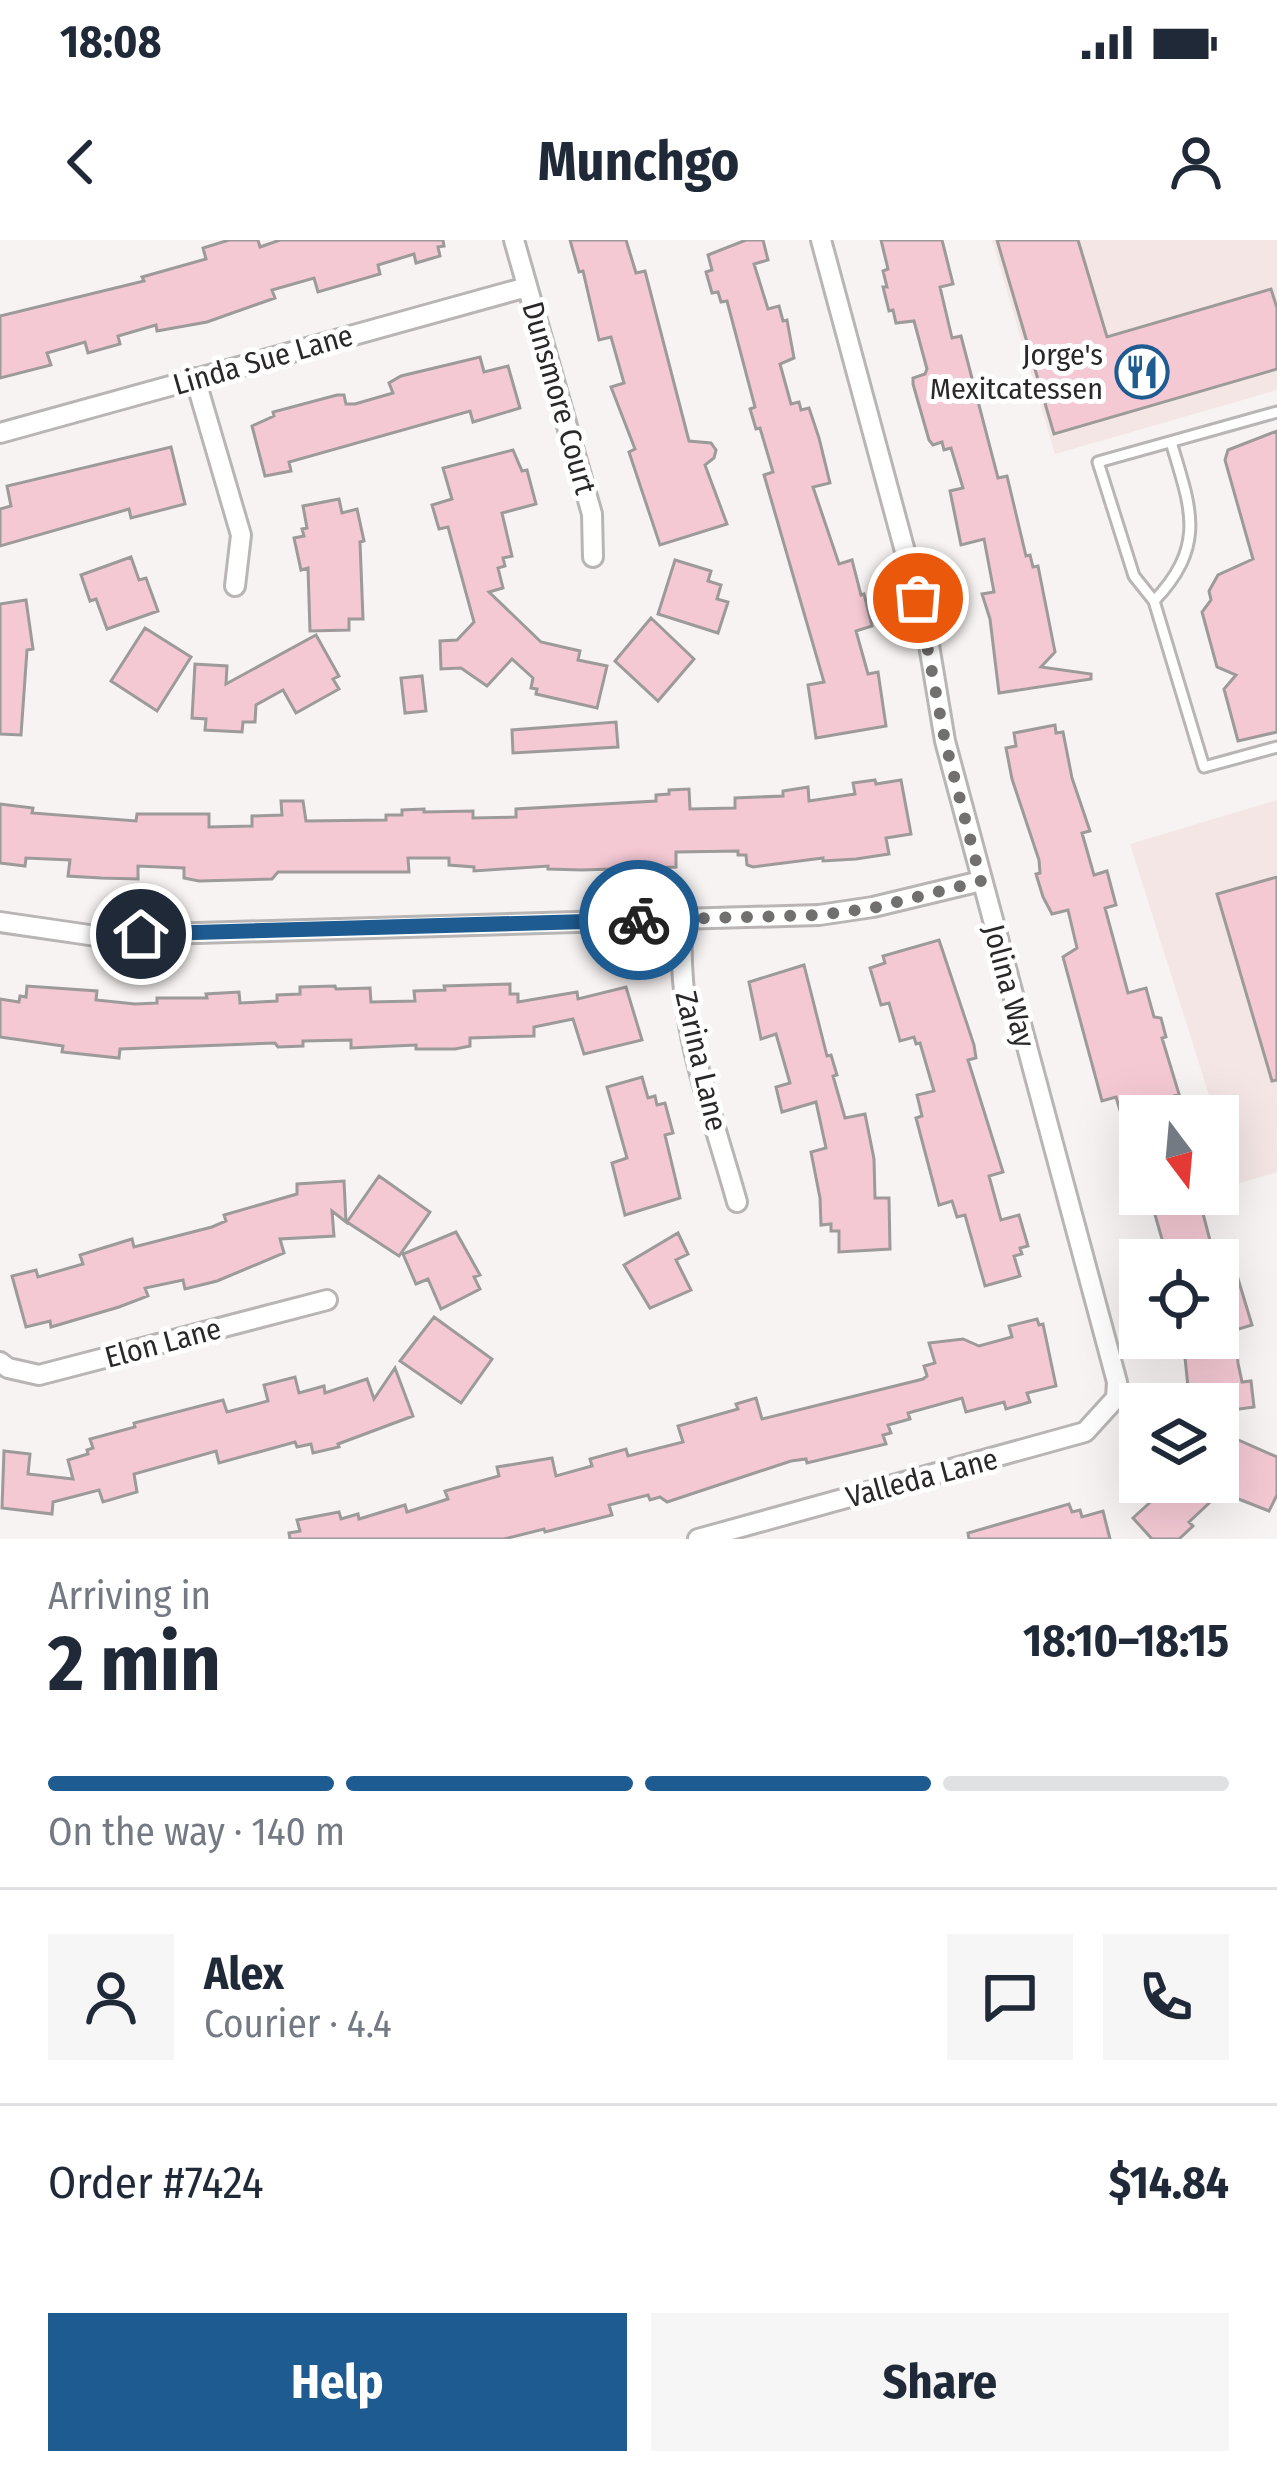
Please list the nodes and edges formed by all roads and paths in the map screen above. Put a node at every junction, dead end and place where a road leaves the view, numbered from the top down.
1 (514, 240) edge
2 (821, 240) edge
3 (527, 286) junction
4 (195, 378) junction
5 (1277, 412) edge
6 (0, 434) edge
7 (1172, 442) junction
8 (593, 557) dead end
9 (235, 586) dead end
10 (1154, 601) junction
11 (1277, 747) edge
12 (981, 881) junction
13 (683, 919) junction
14 (0, 922) edge
15 (737, 1202) dead end
16 (327, 1300) dead end
17 (0, 1362) edge
18 (1117, 1382) joint
19 (698, 1539) edge

1 - 3 street, Dunsmore Court
2 - 12 street, Jolina Way
3 - 4 street, Linda Sue Lane
3 - 8 street, Dunsmore Court
4 - 6 street, Linda Sue Lane
4 - 9 street
5 - 7 lane
7 - 10 lane
7 - 10 lane
10 - 11 lane
12 - 13 street
12 - 18 street, Jolina Way
13 - 14 street
13 - 15 street, Zarina Lane
16 - 17 street, Elon Lane
18 - 19 street, Valleda Lane

